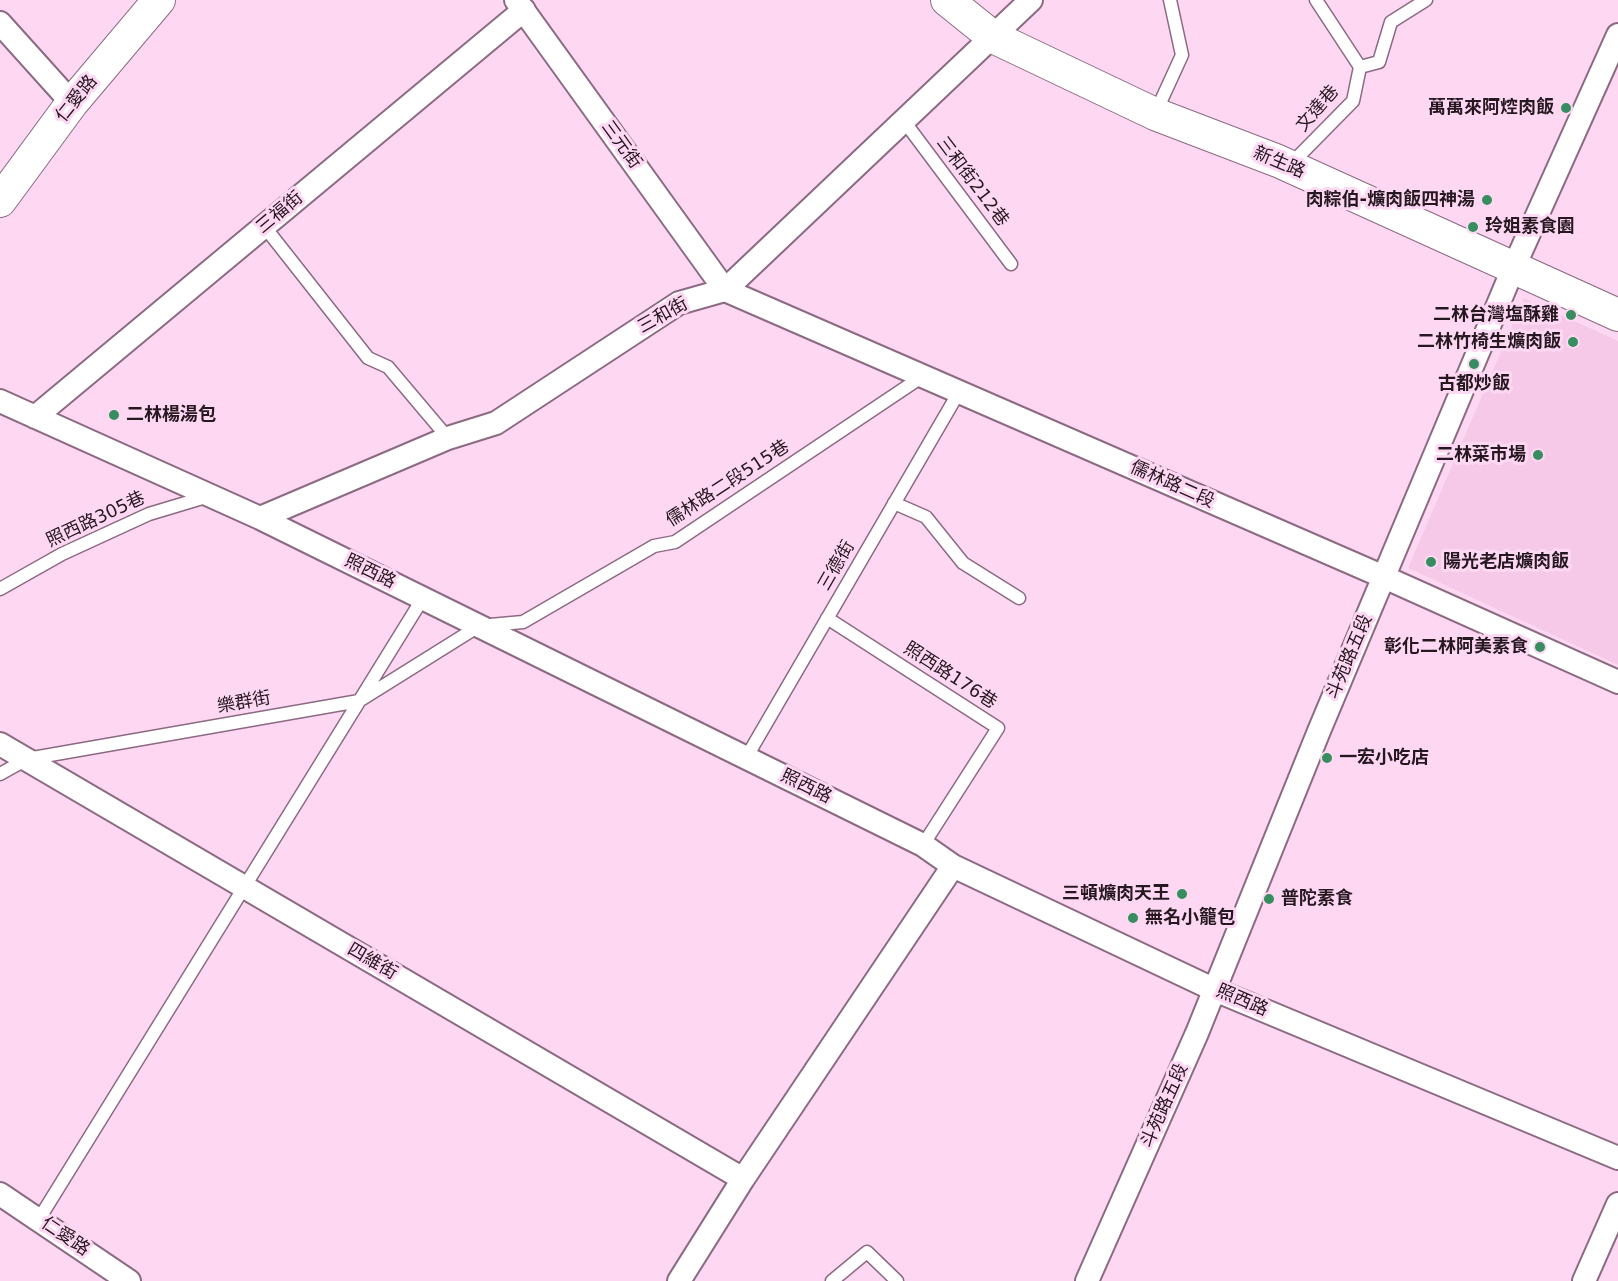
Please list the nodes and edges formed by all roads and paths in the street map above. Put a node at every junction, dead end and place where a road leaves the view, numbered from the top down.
1 (159, 0) edge
2 (947, 0) edge
3 (1170, 0) edge
4 (1316, 0) edge
5 (1426, 0) edge
6 (1020, 4) edge
7 (520, 5) edge
8 (0, 23) edge
9 (1618, 35) edge
10 (993, 37) junction
11 (1360, 67) junction
12 (72, 103) junction
13 (1155, 114) junction
14 (904, 121) junction
15 (1289, 166) junction
16 (0, 201) edge
17 (264, 226) junction
18 (1011, 264) dead end
19 (1513, 269) junction
20 (725, 290) junction
21 (1618, 315) edge
22 (923, 376) junction
23 (959, 392) junction
24 (0, 401) edge
25 (35, 417) junction
26 (448, 438) junction
27 (211, 496) junction
28 (894, 503) junction
29 (260, 518) junction
30 (1384, 577) junction
31 (0, 589) edge
32 (423, 598) junction
33 (1019, 598) dead end
34 (827, 618) junction
35 (478, 626) junction
36 (1618, 682) edge
37 (358, 701) junction
38 (0, 744) edge
39 (746, 758) junction
40 (27, 759) junction
41 (0, 774) edge
42 (923, 845) junction
43 (952, 866) junction
44 (243, 886) junction
45 (1215, 990) junction
46 (1618, 1158) edge
47 (743, 1179) junction
48 (0, 1194) edge
49 (1618, 1204) edge
50 (39, 1219) junction
51 (1583, 1280) edge
52 (129, 1281) edge
53 (679, 1281) edge
54 (832, 1281) edge
55 (897, 1281) edge
56 (1087, 1281) edge

1 - 12 street, 仁愛路
2 - 10 street, 新生路
3 - 13 lane
4 - 11 lane
5 - 11 lane
6 - 10 street, 三和街
7 - 17 street, 三福街
7 - 20 street, 三元街
8 - 12 street
9 - 19 street, 斗苑路五段
10 - 13 street, 新生路
10 - 14 street, 三和街
11 - 15 lane, 文達巷
12 - 16 street, 仁愛路
13 - 15 street, 新生路
14 - 18 lane, 三和街212巷
14 - 20 street, 三和街
15 - 19 street, 新生路
17 - 25 street, 三福街
17 - 26 lane
19 - 21 street, 新生路
19 - 30 street, 斗苑路五段
20 - 22 street, 儒林路二段
20 - 26 street, 三和街
22 - 23 street, 儒林路二段
22 - 35 lane, 儒林路二段515巷
23 - 28 lane, 三德街
23 - 30 street, 儒林路二段
24 - 25 street, 照西路
25 - 27 street, 照西路
26 - 29 street, 三和街
27 - 29 street, 照西路
27 - 31 lane, 照西路305巷
28 - 33 lane
28 - 34 lane, 三德街
29 - 32 street, 照西路
30 - 36 street, 儒林路二段
30 - 45 street, 斗苑路五段
32 - 35 street, 照西路
32 - 37 lane
34 - 39 lane, 三德街
34 - 42 lane, 照西路176巷
35 - 37 lane, 樂群街
35 - 39 street, 照西路
37 - 40 lane, 樂群街
37 - 44 lane
38 - 40 street, 四維街
39 - 42 street, 照西路
40 - 41 lane, 樂群街
40 - 44 street, 四維街
42 - 43 street, 照西路
43 - 45 street, 照西路
43 - 47 street
44 - 47 street, 四維街
44 - 50 lane
45 - 46 street, 照西路
45 - 56 street, 斗苑路五段
47 - 53 street
48 - 50 street, 仁愛路
49 - 51 street
50 - 52 street, 仁愛路
54 - 55 lane

